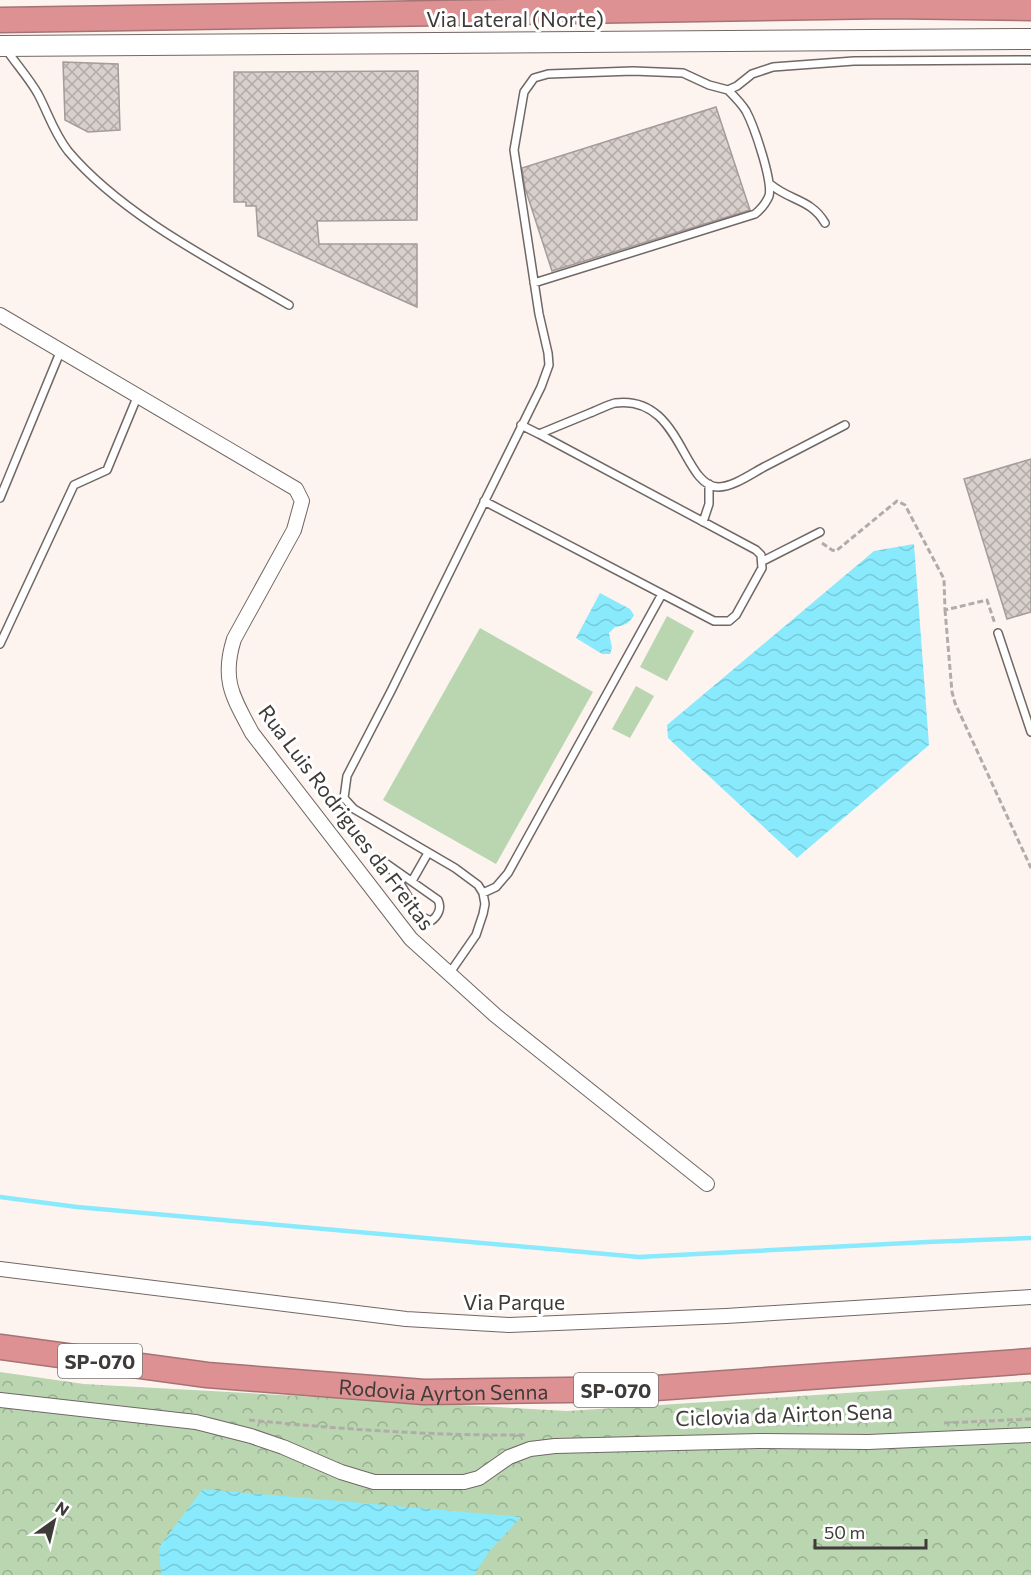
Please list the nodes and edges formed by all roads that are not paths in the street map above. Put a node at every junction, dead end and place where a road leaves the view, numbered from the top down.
1 (1031, 8) edge
2 (0, 20) edge
3 (1031, 39) edge
4 (2, 46) edge
5 (1031, 60) edge
6 (728, 90) junction
7 (770, 184) junction
8 (825, 223) dead end
9 (534, 283) junction
10 (289, 305) dead end
11 (0, 315) edge
12 (61, 350) junction
13 (138, 395) junction
14 (521, 425) junction
15 (845, 425) dead end
16 (539, 434) junction
17 (709, 484) junction
18 (0, 498) edge
19 (484, 501) junction
20 (703, 522) junction
21 (818, 533) road end
22 (763, 561) junction
23 (662, 594) junction
24 (998, 633) road end
25 (0, 644) edge
26 (1031, 732) edge
27 (429, 853) junction
28 (377, 857) dead end
29 (390, 867) junction
30 (412, 882) junction
31 (483, 893) junction
32 (449, 974) junction
33 (707, 1184) dead end
34 (0, 1269) edge
35 (1031, 1297) edge
36 (0, 1347) edge
37 (1031, 1361) edge
38 (0, 1400) edge
39 (1031, 1435) edge

1 - 2 highway
3 - 4 main road, Via Lateral (Norte)
4 - 10 lane
5 - 6 lane
6 - 7 lane
6 - 9 lane
7 - 8 lane
7 - 9 lane
9 - 14 lane
11 - 12 street, Rua Luis Rodrigues da Freitas
12 - 13 street, Rua Luis Rodrigues da Freitas
12 - 18 lane
13 - 25 lane
13 - 32 street, Rua Luis Rodrigues da Freitas
14 - 16 lane
14 - 19 lane
15 - 17 lane
16 - 17 lane
16 - 20 lane
17 - 20 lane
19 - 23 lane
19 - 27 lane
20 - 22 lane
21 - 22 lane
22 - 23 lane
23 - 31 lane
24 - 26 lane
27 - 30 lane
27 - 31 lane
28 - 29 lane
29 - 30 lane
29 - 30 lane
31 - 32 lane
32 - 33 street, Rua Luis Rodrigues da Freitas
34 - 35 street, Via Parque
36 - 37 highway, Rodovia Ayrton Senna / SP-070
38 - 39 street

